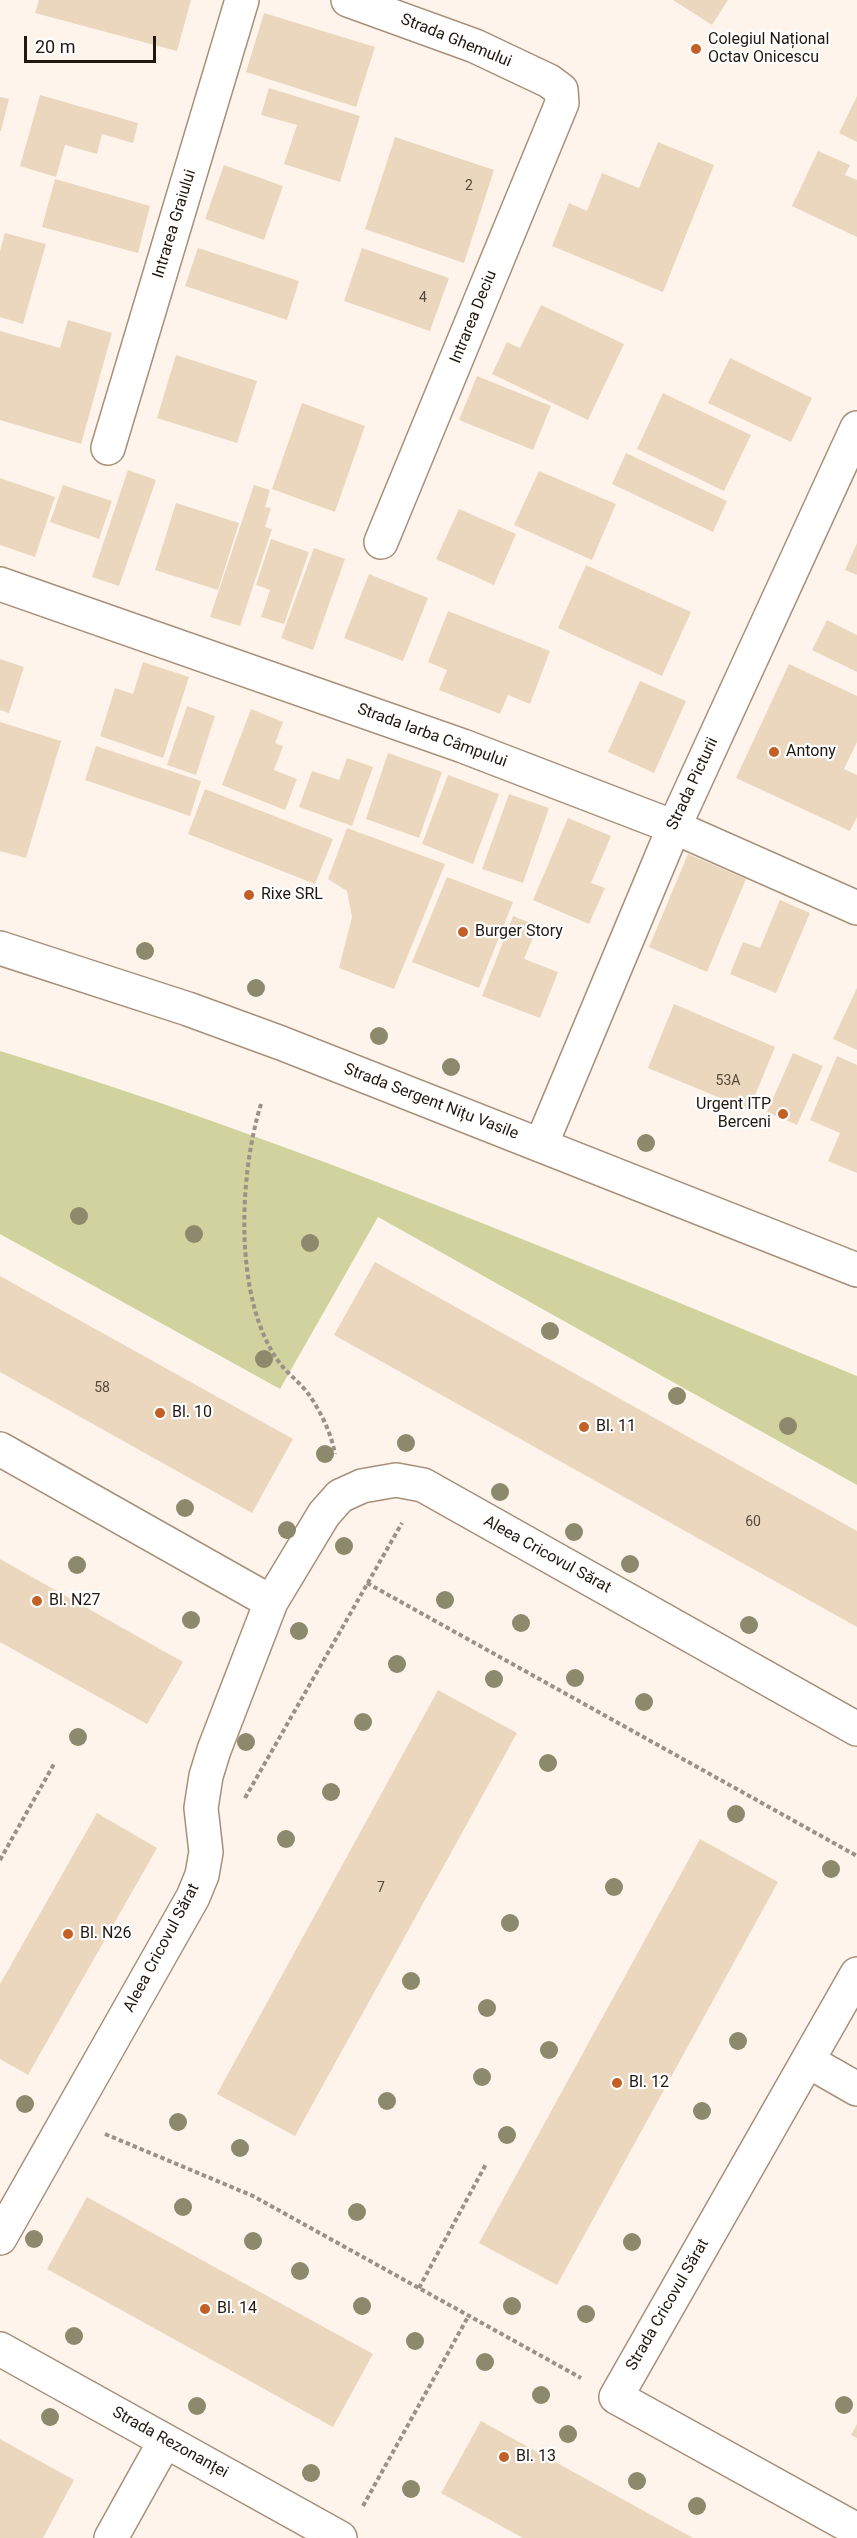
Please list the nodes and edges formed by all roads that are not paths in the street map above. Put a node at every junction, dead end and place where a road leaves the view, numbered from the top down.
1 (242, 0) edge
2 (348, 0) edge
3 (561, 90) joint
4 (857, 428) edge
5 (108, 448) dead end
6 (381, 542) dead end
7 (0, 584) edge
8 (674, 827) junction
9 (857, 908) edge
10 (0, 948) edge
11 (542, 1145) junction
12 (857, 1270) edge
13 (0, 1449) edge
14 (271, 1602) junction
15 (857, 1729) edge
16 (857, 1974) edge
17 (808, 2061) junction
18 (857, 2090) edge
19 (10, 2198) edge
20 (0, 2238) edge
21 (0, 2349) edge
22 (165, 2441) junction
23 (857, 2530) edge
24 (111, 2538) edge
25 (340, 2538) edge

1 - 5 street, Intrarea Graiului
2 - 3 street, Strada Ghemului
3 - 6 street, Intrarea Deciu
4 - 8 street, Strada Picturii
7 - 8 street, Strada Iarba Câmpului
8 - 9 street, Strada Iarba Câmpului
8 - 11 street, Strada Picturii
10 - 11 street, Strada Sergent Nițu Vasile
11 - 12 street, Strada Sergent Nițu Vasile
13 - 14 street
14 - 15 street, Aleea Cricovul Sărat
14 - 19 street, Aleea Cricovul Sărat
16 - 17 street, Strada Cricovul Sărat
17 - 18 street
17 - 23 street, Strada Cricovul Sărat
19 - 20 street, Aleea Cricovul Sărat
21 - 22 street, Strada Rezonanței
22 - 24 street
22 - 25 street, Strada Rezonanței

